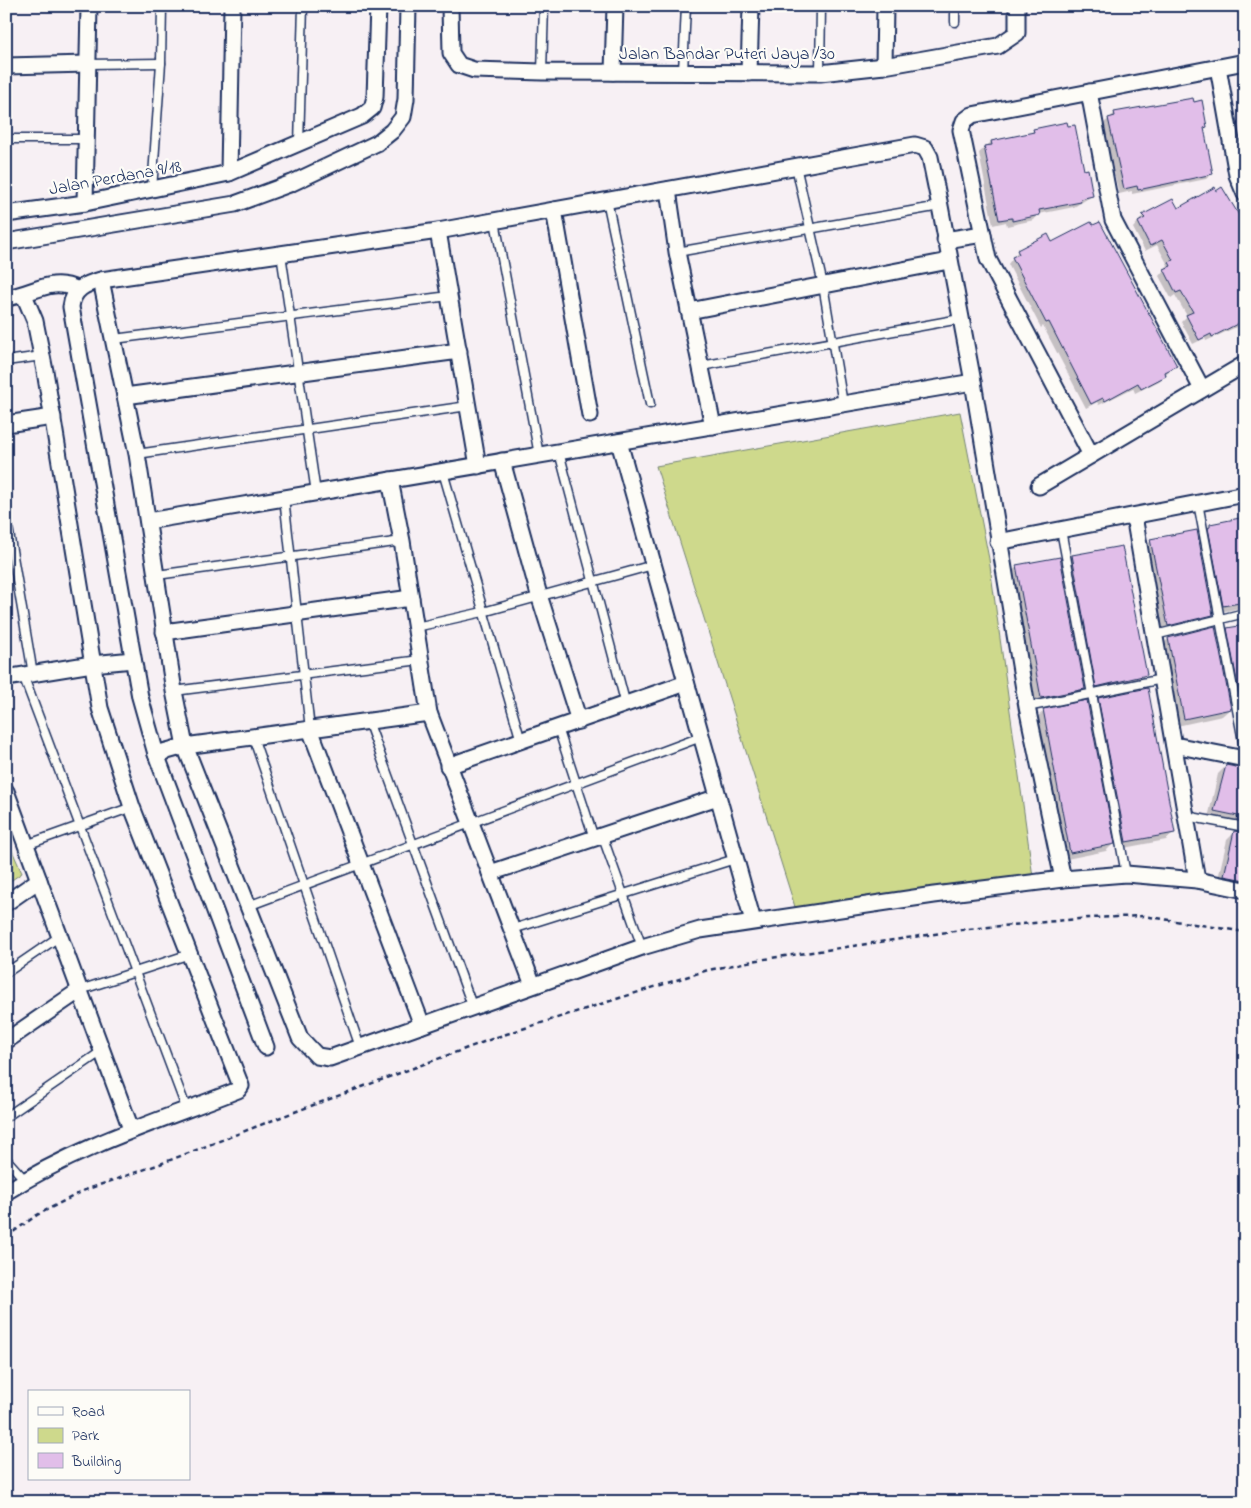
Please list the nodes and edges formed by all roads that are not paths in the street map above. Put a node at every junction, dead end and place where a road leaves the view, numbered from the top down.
1 (89, 6) edge
2 (162, 6) edge
3 (232, 6) edge
4 (303, 6) edge
5 (378, 6) edge
6 (408, 6) edge
7 (450, 6) edge
8 (544, 6) edge
9 (615, 6) edge
10 (686, 6) edge
11 (751, 6) edge
12 (821, 6) edge
13 (885, 6) edge
14 (955, 6) edge
15 (1017, 6) edge
16 (955, 22) dead end
17 (1245, 62) edge
18 (88, 64) junction
19 (161, 64) junction
20 (6, 66) edge
21 (884, 66) junction
22 (1218, 67) junction
23 (542, 72) junction
24 (613, 72) junction
25 (683, 72) junction
26 (749, 73) junction
27 (820, 73) junction
28 (1089, 92) junction
29 (6, 139) edge
30 (86, 139) junction
31 (299, 144) junction
32 (796, 166) junction
33 (229, 173) junction
34 (152, 190) junction
35 (668, 190) junction
36 (1245, 194) edge
37 (607, 200) junction
38 (85, 203) junction
39 (940, 206) junction
40 (554, 210) junction
41 (6, 214) edge
42 (495, 221) junction
43 (810, 229) junction
44 (438, 231) junction
45 (983, 234) junction
46 (945, 240) junction
47 (6, 242) edge
48 (677, 252) junction
49 (282, 254) junction
50 (949, 260) junction
51 (101, 280) junction
52 (823, 285) junction
53 (78, 290) junction
54 (24, 295) junction
55 (449, 296) junction
56 (6, 298) edge
57 (689, 311) junction
58 (291, 316) junction
59 (960, 319) junction
60 (114, 339) junction
61 (832, 343) junction
62 (459, 351) junction
63 (42, 356) junction
64 (6, 361) edge
65 (1245, 364) edge
66 (701, 366) junction
67 (299, 372) junction
68 (973, 382) junction
69 (1202, 389) junction
70 (125, 396) junction
71 (650, 404) dead end
72 (843, 404) junction
73 (468, 406) junction
74 (590, 415) dead end
75 (53, 417) junction
76 (6, 424) edge
77 (713, 426) junction
78 (307, 430) junction
79 (619, 442) junction
80 (559, 452) junction
81 (137, 454) junction
82 (1091, 455) junction
83 (539, 456) junction
84 (502, 462) junction
85 (478, 466) junction
86 (443, 472) junction
87 (390, 480) junction
88 (1039, 486) dead end
89 (316, 493) junction
90 (1245, 494) edge
91 (284, 498) junction
92 (1198, 503) junction
93 (6, 515) edge
94 (1134, 516) junction
95 (148, 521) junction
96 (1061, 530) junction
97 (402, 542) junction
98 (998, 542) junction
99 (290, 557) junction
100 (653, 565) junction
101 (157, 575) junction
102 (592, 581) junction
103 (539, 595) junction
104 (411, 598) junction
105 (483, 612) junction
106 (1245, 613) edge
107 (296, 614) junction
108 (1220, 619) junction
109 (416, 626) junction
110 (164, 632) junction
111 (1155, 635) junction
112 (133, 660) junction
113 (420, 660) junction
114 (92, 664) junction
115 (28, 674) junction
116 (303, 675) junction
117 (6, 678) edge
118 (1162, 679) junction
119 (686, 684) junction
120 (174, 690) junction
121 (1091, 694) junction
122 (626, 705) junction
123 (1027, 707) junction
124 (429, 713) junction
125 (368, 721) junction
126 (579, 721) junction
127 (558, 728) junction
128 (310, 729) junction
129 (253, 736) junction
130 (701, 737) junction
131 (520, 741) junction
132 (1174, 745) junction
133 (185, 746) junction
134 (1245, 752) edge
135 (156, 754) junction
136 (1245, 759) edge
137 (448, 766) junction
138 (576, 784) junction
139 (6, 791) edge
140 (718, 797) junction
141 (132, 807) junction
142 (1186, 816) junction
143 (472, 822) junction
144 (80, 826) junction
145 (1245, 827) edge
146 (598, 837) junction
147 (413, 844) junction
148 (26, 845) junction
149 (735, 859) junction
150 (360, 864) junction
151 (490, 873) junction
152 (1126, 874) junction
153 (1064, 879) junction
154 (39, 880) junction
155 (1197, 880) junction
156 (304, 885) junction
157 (1245, 890) edge
158 (624, 894) junction
159 (6, 903) edge
160 (248, 906) junction
161 (753, 921) junction
162 (513, 929) junction
163 (60, 936) junction
164 (642, 947) junction
165 (190, 954) junction
166 (135, 972) junction
167 (6, 973) edge
168 (533, 985) junction
169 (80, 990) junction
170 (473, 1008) junction
171 (422, 1025) junction
172 (6, 1041) edge
173 (266, 1046) dead end
174 (360, 1047) junction
175 (102, 1051) junction
176 (187, 1110) junction
177 (6, 1116) edge
178 (131, 1129) junction
179 (6, 1159) edge
180 (25, 1180) junction
181 (6, 1192) edge

1 - 18 street
2 - 19 lane
3 - 33 street
4 - 31 lane
5 - 31 street, Jalan Perdana 9/18
6 - 47 street
7 - 23 street, Jalan Bandar Puteri Jaya /30
8 - 23 lane
9 - 24 street
10 - 25 lane
11 - 26 street
12 - 27 lane
13 - 21 street
14 - 16 lane
15 - 21 street, Jalan Bandar Puteri Jaya /30
17 - 22 street
18 - 19 lane
18 - 20 street
18 - 30 street
19 - 34 lane
21 - 27 street, Jalan Bandar Puteri Jaya /30
22 - 28 street
22 - 36 street
23 - 24 street, Jalan Bandar Puteri Jaya /30
24 - 25 street, Jalan Bandar Puteri Jaya /30
25 - 26 street, Jalan Bandar Puteri Jaya /30
26 - 27 street, Jalan Bandar Puteri Jaya /30
28 - 45 street
28 - 69 street
29 - 30 lane
30 - 38 street
31 - 33 street, Jalan Perdana 9/18
32 - 35 street
32 - 39 street
32 - 43 lane
33 - 34 street, Jalan Perdana 9/18
34 - 38 street, Jalan Perdana 9/18
35 - 37 street
35 - 48 street
37 - 40 street
37 - 71 lane
38 - 41 street, Jalan Perdana 9/18
39 - 43 lane
39 - 46 street
40 - 42 street
40 - 74 street
42 - 44 street
42 - 83 lane
43 - 48 lane
43 - 52 lane
44 - 49 street
44 - 55 street
45 - 46 street
45 - 82 street
46 - 50 street
48 - 57 street
49 - 51 street
49 - 58 lane
50 - 52 street
50 - 59 street
51 - 53 street
51 - 60 street
52 - 57 street
52 - 61 lane
53 - 54 street
53 - 112 street
54 - 56 street
54 - 63 street
55 - 58 lane
55 - 62 street
57 - 66 street
58 - 60 lane
58 - 67 lane
59 - 61 lane
59 - 68 street
60 - 70 street
61 - 66 lane
61 - 72 lane
62 - 67 street
62 - 73 street
63 - 64 lane
63 - 75 street
65 - 69 street
66 - 77 street
67 - 70 street
67 - 78 lane
68 - 72 street
68 - 98 street
69 - 82 street
70 - 81 street
72 - 77 street
73 - 78 lane
73 - 85 street
75 - 76 street
75 - 114 street
77 - 79 street
78 - 81 lane
78 - 89 lane
79 - 80 street
79 - 100 street
80 - 83 street
80 - 102 lane
81 - 95 street
82 - 88 street
83 - 84 street
84 - 85 street
84 - 103 street
85 - 86 street
86 - 87 street
86 - 105 lane
87 - 89 street
87 - 97 street
89 - 91 street
90 - 92 street
91 - 95 street
91 - 99 lane
92 - 94 street
92 - 108 lane
93 - 115 lane
94 - 96 street
94 - 111 street
95 - 101 street
96 - 98 street
96 - 121 lane
97 - 99 lane
97 - 104 street
98 - 123 street
99 - 101 lane
99 - 107 lane
100 - 102 lane
100 - 119 street
101 - 110 street
102 - 103 lane
102 - 122 lane
103 - 105 lane
103 - 126 street
104 - 107 street
104 - 109 street
105 - 109 lane
105 - 131 lane
106 - 108 lane
107 - 110 street
107 - 116 lane
108 - 111 lane
108 - 134 lane
109 - 113 street
110 - 120 street
111 - 118 street
112 - 114 street
112 - 135 street
113 - 116 lane
113 - 124 street
114 - 115 street
114 - 141 street
115 - 117 street
115 - 144 lane
116 - 120 lane
116 - 128 lane
118 - 121 lane
118 - 132 street
119 - 122 street
119 - 130 street
120 - 133 street
121 - 123 lane
121 - 152 lane
122 - 126 street
123 - 153 street
124 - 125 street
124 - 137 street
125 - 128 street
125 - 147 lane
126 - 127 street
127 - 131 street
127 - 138 lane
128 - 129 street
128 - 150 street
129 - 133 street
129 - 156 lane
130 - 138 lane
130 - 140 street
131 - 137 street
132 - 136 street
132 - 142 street
133 - 135 street
133 - 160 street
135 - 173 street
137 - 143 street
138 - 143 lane
138 - 146 lane
139 - 148 street
140 - 146 street
140 - 149 street
141 - 144 lane
141 - 165 street
142 - 145 lane
142 - 155 street
143 - 147 lane
143 - 151 street
144 - 148 lane
144 - 166 lane
146 - 151 street
146 - 158 lane
147 - 150 lane
147 - 170 lane
148 - 154 street
149 - 158 lane
149 - 161 street
150 - 156 lane
150 - 171 street
151 - 162 street
152 - 153 street
152 - 155 street
153 - 161 street
154 - 159 street
154 - 163 street
155 - 157 street
156 - 160 lane
156 - 174 lane
158 - 162 lane
158 - 164 lane
160 - 174 street
161 - 164 street
162 - 168 street
163 - 167 lane
163 - 169 street
164 - 168 street
165 - 166 lane
165 - 176 street
166 - 169 lane
166 - 176 lane
168 - 170 street
169 - 172 street
169 - 175 street
170 - 171 street
171 - 174 street
175 - 177 lane
175 - 178 street
176 - 178 street
178 - 180 street
179 - 180 lane
180 - 181 street

